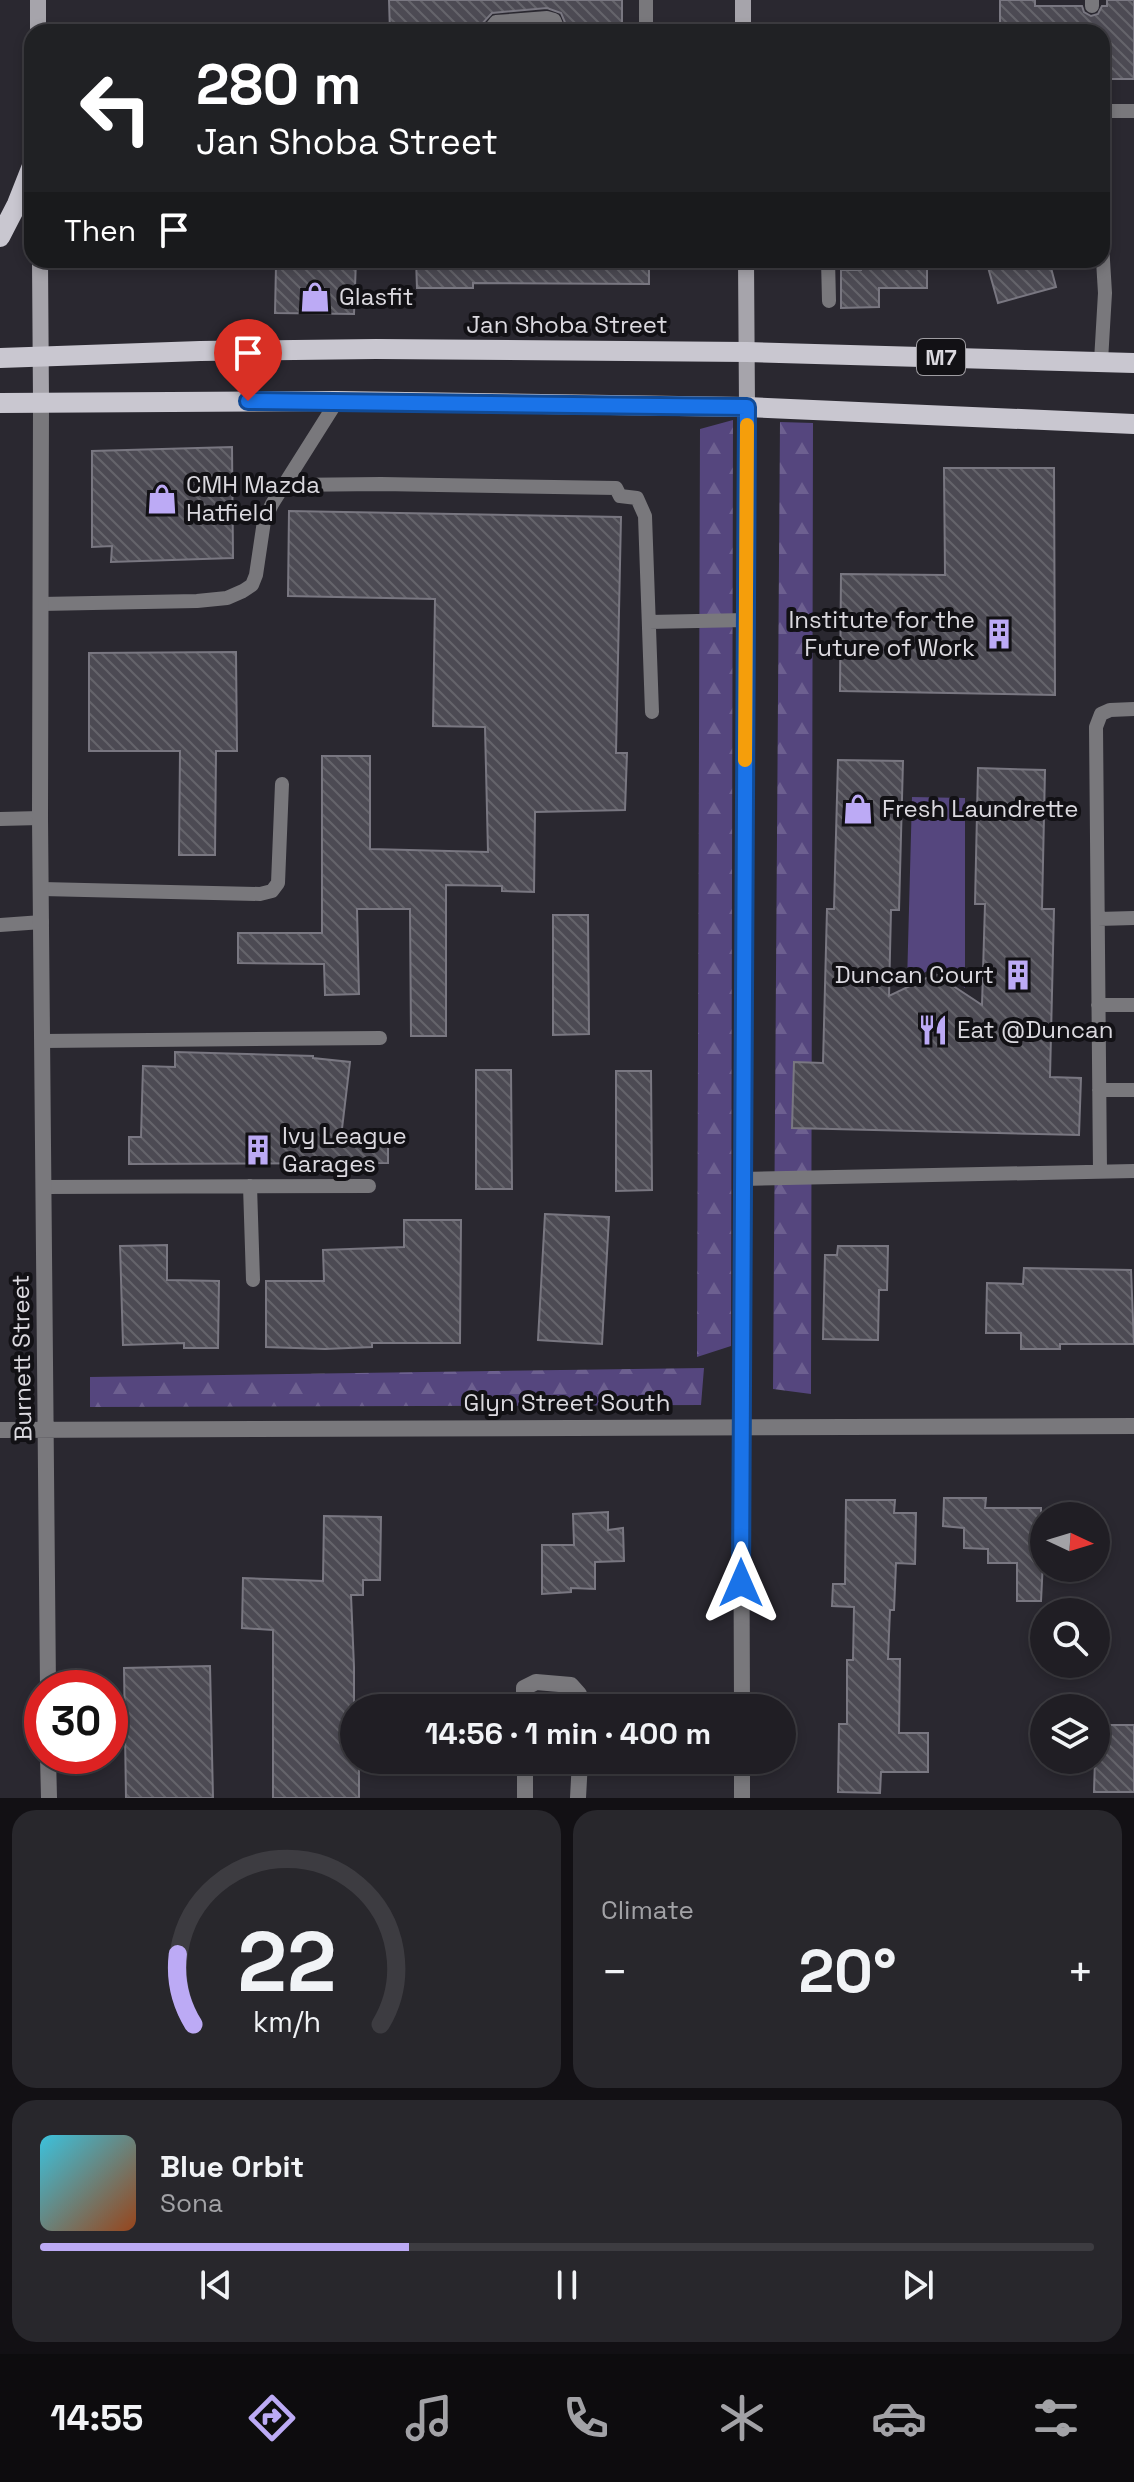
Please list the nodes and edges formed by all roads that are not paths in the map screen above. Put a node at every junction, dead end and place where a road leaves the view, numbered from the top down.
1 (38, 0) edge
2 (646, 0) edge
3 (743, 0) edge
4 (38, 24) edge
5 (494, 24) edge
6 (556, 24) edge
7 (646, 24) edge
8 (743, 24) edge
9 (1110, 111) edge
10 (1134, 111) edge
11 (24, 186) edge
12 (0, 237) edge
13 (40, 268) edge
14 (746, 268) edge
15 (828, 268) edge
16 (1103, 268) edge
17 (829, 301) dead end
18 (747, 352) junction
19 (42, 356) junction
20 (0, 358) edge
21 (1101, 361) junction
22 (1134, 363) edge
23 (337, 401) junction
24 (41, 402) junction
25 (0, 403) edge
26 (747, 407) junction
27 (1134, 424) edge
28 (285, 485) junction
29 (41, 604) junction
30 (746, 620) junction
31 (649, 622) junction
32 (1134, 709) edge
33 (652, 712) dead end
34 (282, 784) dead end
35 (40, 818) junction
36 (0, 819) edge
37 (42, 889) junction
38 (1134, 918) edge
39 (1098, 919) junction
40 (42, 922) junction
41 (0, 925) edge
42 (1098, 1005) junction
43 (1134, 1005) edge
44 (380, 1038) dead end
45 (43, 1041) junction
46 (1099, 1090) junction
47 (1134, 1090) edge
48 (1100, 1171) junction
49 (1134, 1171) edge
50 (742, 1179) junction
51 (250, 1186) junction
52 (369, 1186) dead end
53 (44, 1187) junction
54 (253, 1280) dead end
55 (1134, 1426) edge
56 (741, 1427) junction
57 (47, 1429) junction
58 (0, 1430) edge
59 (48, 1670) edge
60 (524, 1694) edge
61 (579, 1694) edge
62 (742, 1694) edge
63 (48, 1774) edge
64 (525, 1774) edge
65 (579, 1774) edge
66 (742, 1774) edge
67 (49, 1798) edge
68 (525, 1798) edge
69 (578, 1798) edge
70 (742, 1798) edge

1 - 4 street
2 - 7 lane
3 - 8 street
5 - 6 lane
9 - 10 lane
11 - 12 main road
13 - 19 street, Burnett Street
14 - 18 street
15 - 17 lane
16 - 21 lane
18 - 19 main road, Jan Shoba Street / M7
18 - 21 main road, Jan Shoba Street / M7
18 - 26 street
19 - 20 main road, Jan Shoba Street / M7
19 - 24 street, Burnett Street
21 - 22 main road, Jan Shoba Street / M7
23 - 24 main road
23 - 26 main road
23 - 28 lane
24 - 25 main road
24 - 29 street, Burnett Street
26 - 27 main road
26 - 30 street
28 - 29 lane
28 - 31 lane
29 - 35 street, Burnett Street
30 - 31 lane
30 - 50 street
31 - 33 lane
32 - 39 lane
34 - 37 lane
35 - 36 lane
35 - 37 street, Burnett Street
37 - 40 street, Burnett Street
38 - 39 lane
39 - 42 lane
40 - 41 lane
40 - 45 street, Burnett Street
42 - 43 lane
42 - 46 lane
44 - 45 lane
45 - 53 street, Burnett Street
46 - 47 lane
46 - 48 lane
48 - 49 lane
48 - 50 lane
50 - 56 street
51 - 52 lane
51 - 53 lane
51 - 54 lane
53 - 57 street, Burnett Street
55 - 56 street, Glyn Street South
56 - 57 street, Glyn Street South
56 - 62 street
57 - 58 street, Glyn Street South
57 - 59 street, Burnett Street
60 - 61 street
63 - 67 street
64 - 68 street
65 - 69 street
66 - 70 street

